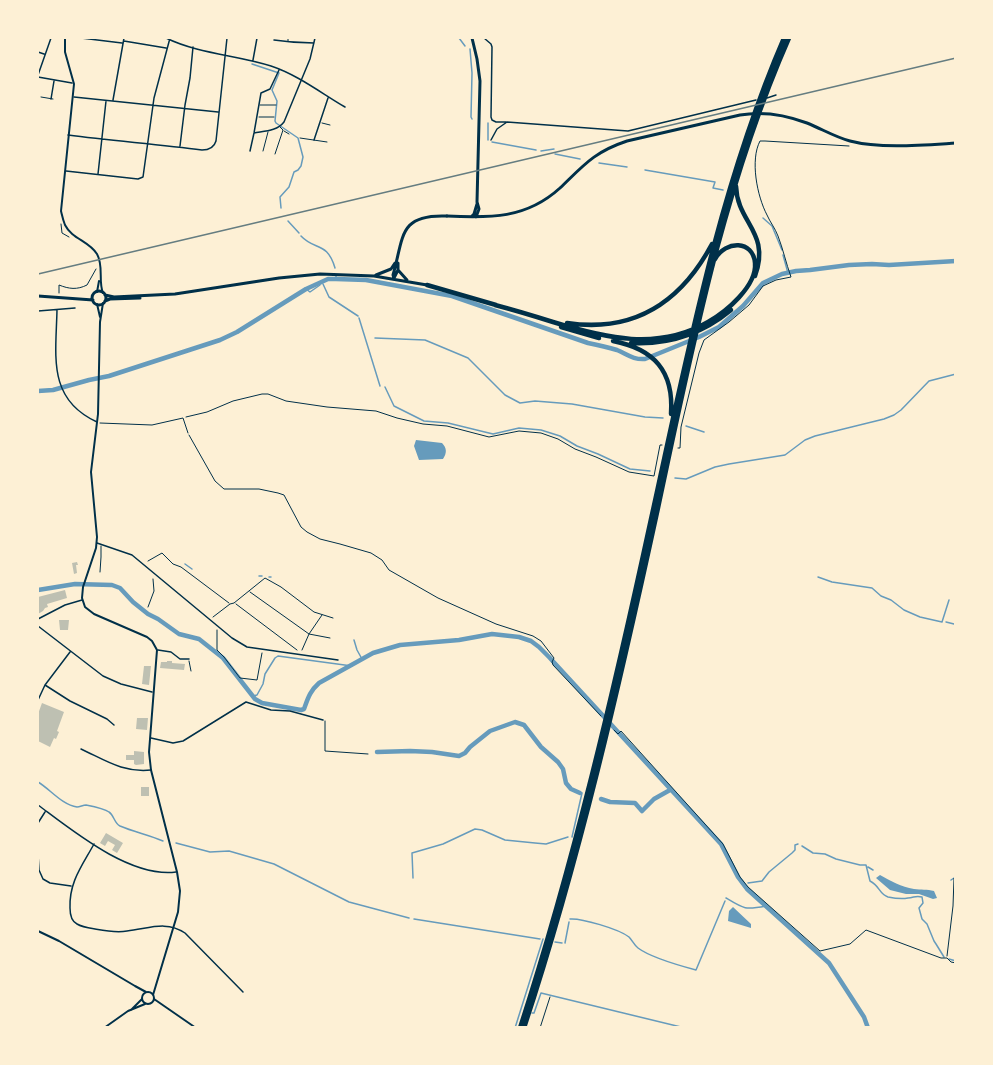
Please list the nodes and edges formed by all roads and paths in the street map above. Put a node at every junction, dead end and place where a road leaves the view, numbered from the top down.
1 (51, 38) edge
2 (65, 38) edge
3 (81, 38) edge
4 (93, 38) edge
5 (124, 38) edge
6 (166, 38) edge
7 (170, 38) edge
8 (227, 38) edge
9 (257, 38) edge
10 (301, 38) edge
11 (315, 38) edge
12 (471, 38) edge
13 (484, 38) edge
14 (784, 38) edge
15 (789, 38) edge
16 (274, 39) edge
17 (288, 39) edge
18 (300, 42) junction
19 (123, 43) junction
20 (315, 43) junction
21 (193, 47) junction
22 (167, 49) junction
23 (38, 52) edge
24 (45, 54) junction
25 (225, 55) junction
26 (253, 60) junction
27 (278, 71) junction
28 (38, 76) edge
29 (55, 80) junction
30 (302, 81) junction
31 (74, 84) junction
32 (776, 95) dead end
33 (762, 96) junction
34 (41, 97) dead end
35 (72, 97) junction
36 (328, 97) junction
37 (52, 99) joint
38 (106, 100) junction
39 (113, 101) junction
40 (152, 105) junction
41 (258, 105) junction
42 (276, 105) dead end
43 (345, 107) dead end
44 (184, 109) junction
45 (219, 112) junction
46 (257, 117) junction
47 (274, 117) dead end
48 (754, 119) junction
49 (320, 122) junction
50 (507, 122) junction
51 (330, 125) dead end
52 (281, 126) junction
53 (269, 130) junction
54 (282, 130) junction
55 (254, 133) junction
56 (289, 134) dead end
57 (68, 135) junction
58 (300, 138) dead end
59 (102, 140) junction
60 (315, 140) junction
61 (491, 140) dead end
62 (327, 142) dead end
63 (148, 143) junction
64 (956, 143) edge
65 (839, 145) dead end
66 (180, 147) junction
67 (263, 151) dead end
68 (250, 152) dead end
69 (275, 154) dead end
70 (65, 171) junction
71 (98, 174) junction
72 (736, 180) junction
73 (477, 202) junction
74 (479, 209) junction
75 (474, 216) junction
76 (490, 217) junction
77 (61, 226) dead end
78 (70, 237) dead end
79 (715, 239) junction
80 (398, 260) junction
81 (97, 267) dead end
82 (712, 267) junction
83 (398, 270) junction
84 (100, 272) junction
85 (374, 276) junction
86 (394, 278) junction
87 (408, 281) junction
88 (427, 285) joint
89 (59, 292) dead end
90 (97, 292) junction
91 (104, 294) junction
92 (163, 295) junction
93 (38, 296) edge
94 (93, 298) junction
95 (104, 302) junction
96 (97, 304) junction
97 (495, 305) junction
98 (75, 308) dead end
99 (57, 310) junction
100 (38, 311) edge
101 (549, 321) junction
102 (100, 322) junction
103 (695, 326) junction
104 (692, 342) junction
105 (622, 343) junction
106 (183, 418) junction
107 (98, 422) junction
108 (670, 432) junction
109 (188, 433) joint
110 (660, 444) dead end
111 (669, 444) junction
112 (680, 448) dead end
113 (96, 543) junction
114 (100, 544) junction
115 (144, 564) junction
116 (154, 571) junction
117 (100, 572) dead end
118 (249, 591) junction
119 (82, 600) junction
120 (234, 603) junction
121 (230, 604) junction
122 (148, 607) dead end
123 (323, 615) junction
124 (333, 618) dead end
125 (38, 619) edge
126 (210, 619) junction
127 (217, 625) junction
128 (38, 626) edge
129 (309, 634) junction
130 (330, 638) dead end
131 (157, 650) junction
132 (263, 650) junction
133 (70, 651) junction
134 (189, 659) joint
135 (338, 660) dead end
136 (191, 671) dead end
137 (45, 685) junction
138 (153, 692) junction
139 (38, 700) edge
140 (600, 715) dead end
141 (323, 720) joint
142 (114, 725) dead end
143 (618, 734) dead end
144 (150, 738) junction
145 (81, 749) dead end
146 (369, 754) dead end
147 (151, 770) junction
148 (38, 805) edge
149 (46, 811) junction
150 (38, 823) edge
151 (94, 844) junction
152 (38, 854) edge
153 (177, 872) junction
154 (956, 878) edge
155 (71, 886) junction
156 (173, 927) junction
157 (38, 931) edge
158 (947, 958) junction
159 (956, 963) edge
160 (157, 981) junction
161 (135, 987) junction
162 (147, 992) junction
163 (243, 992) dead end
164 (154, 997) junction
165 (550, 997) dead end
166 (142, 998) junction
167 (152, 1003) junction
168 (145, 1004) junction
169 (165, 1007) junction
170 (128, 1011) junction
171 (104, 1028) edge
172 (196, 1028) edge
173 (522, 1028) edge
174 (540, 1028) edge

1 - 24 street
2 - 31 street
3 - 4 street
4 - 19 street
5 - 19 street
6 - 7 street
7 - 21 street
7 - 22 street
8 - 25 street
9 - 26 street
10 - 18 lane
11 - 20 street
12 - 73 main road
13 - 50 street
14 - 33 highway
15 - 33 highway
16 - 17 street
17 - 18 street
18 - 20 street
19 - 22 street
19 - 39 street
20 - 30 street
21 - 25 street
21 - 44 street
22 - 40 street
23 - 24 street
24 - 28 street
25 - 26 street
25 - 45 street
26 - 27 street
27 - 30 street
27 - 41 street
28 - 29 street
29 - 31 street
29 - 37 street
30 - 36 street
30 - 52 street
31 - 35 street
32 - 50 street
33 - 48 highway
34 - 37 lane
35 - 38 street
35 - 57 street
36 - 43 street
36 - 49 street
38 - 39 street
38 - 59 street
39 - 40 street
40 - 44 street
40 - 63 street
41 - 42 lane
41 - 46 street
44 - 45 street
44 - 66 street
45 - 66 street
46 - 47 lane
46 - 55 street
48 - 72 highway
48 - 79 highway
49 - 51 lane
49 - 60 street
50 - 61 street
52 - 53 street
52 - 54 lane
53 - 55 street
53 - 67 lane
54 - 56 lane
54 - 69 lane
55 - 68 street
57 - 59 street
57 - 70 street
58 - 60 lane
59 - 63 street
59 - 71 street
60 - 62 lane
63 - 66 street
63 - 71 street
64 - 76 main road
65 - 112 path
70 - 71 street
70 - 84 street
72 - 82 highway
72 - 105 highway
73 - 74 main road
73 - 75 main road
74 - 75 main road
74 - 76 main road
75 - 76 main road
75 - 80 main road
77 - 78 path
79 - 101 highway
79 - 103 highway
80 - 83 main road
80 - 85 main road
80 - 86 main road
81 - 89 path
82 - 101 highway
82 - 103 highway
83 - 86 main road
83 - 87 main road
84 - 90 street
84 - 91 street
85 - 86 main road
85 - 92 main road
86 - 87 main road
87 - 88 main road
88 - 97 highway
90 - 91 main road
90 - 94 main road
91 - 92 main road
91 - 95 main road
92 - 95 main road
93 - 94 main road
94 - 96 main road
95 - 96 main road
95 - 102 street
96 - 102 street
97 - 101 highway
97 - 105 highway
98 - 99 street
99 - 100 street
99 - 107 street
102 - 107 street
103 - 104 highway
104 - 108 highway
104 - 111 highway
105 - 108 highway
106 - 107 lane
106 - 109 lane
106 - 110 path
107 - 113 street
108 - 111 highway
109 - 140 path
111 - 173 highway
113 - 114 street
113 - 119 street
114 - 115 street
114 - 117 lane
115 - 116 street
115 - 121 path
116 - 122 path
116 - 126 street
118 - 120 path
118 - 123 path
118 - 129 path
119 - 125 street
119 - 131 street
120 - 121 path
120 - 129 path
121 - 126 path
123 - 124 path
123 - 129 path
126 - 127 street
127 - 132 street
127 - 132 path
128 - 133 street
129 - 130 path
131 - 134 street
131 - 138 street
132 - 135 street
133 - 137 street
133 - 138 street
134 - 136 lane
137 - 139 street
137 - 142 street
138 - 144 street
141 - 144 street
141 - 146 lane
143 - 158 path
144 - 147 street
145 - 147 street
147 - 153 street
148 - 149 street
149 - 150 street
149 - 151 street
151 - 153 street
151 - 155 street
152 - 155 street
153 - 156 street
154 - 158 path
155 - 156 street
156 - 160 street
156 - 163 street
157 - 161 street
158 - 159 path
160 - 162 street
160 - 164 street
161 - 162 street
161 - 166 street
162 - 164 street
162 - 166 street
164 - 167 street
164 - 169 street
165 - 174 path
166 - 168 street
166 - 170 street
167 - 168 street
167 - 169 street
168 - 170 street
169 - 172 street
170 - 171 street

